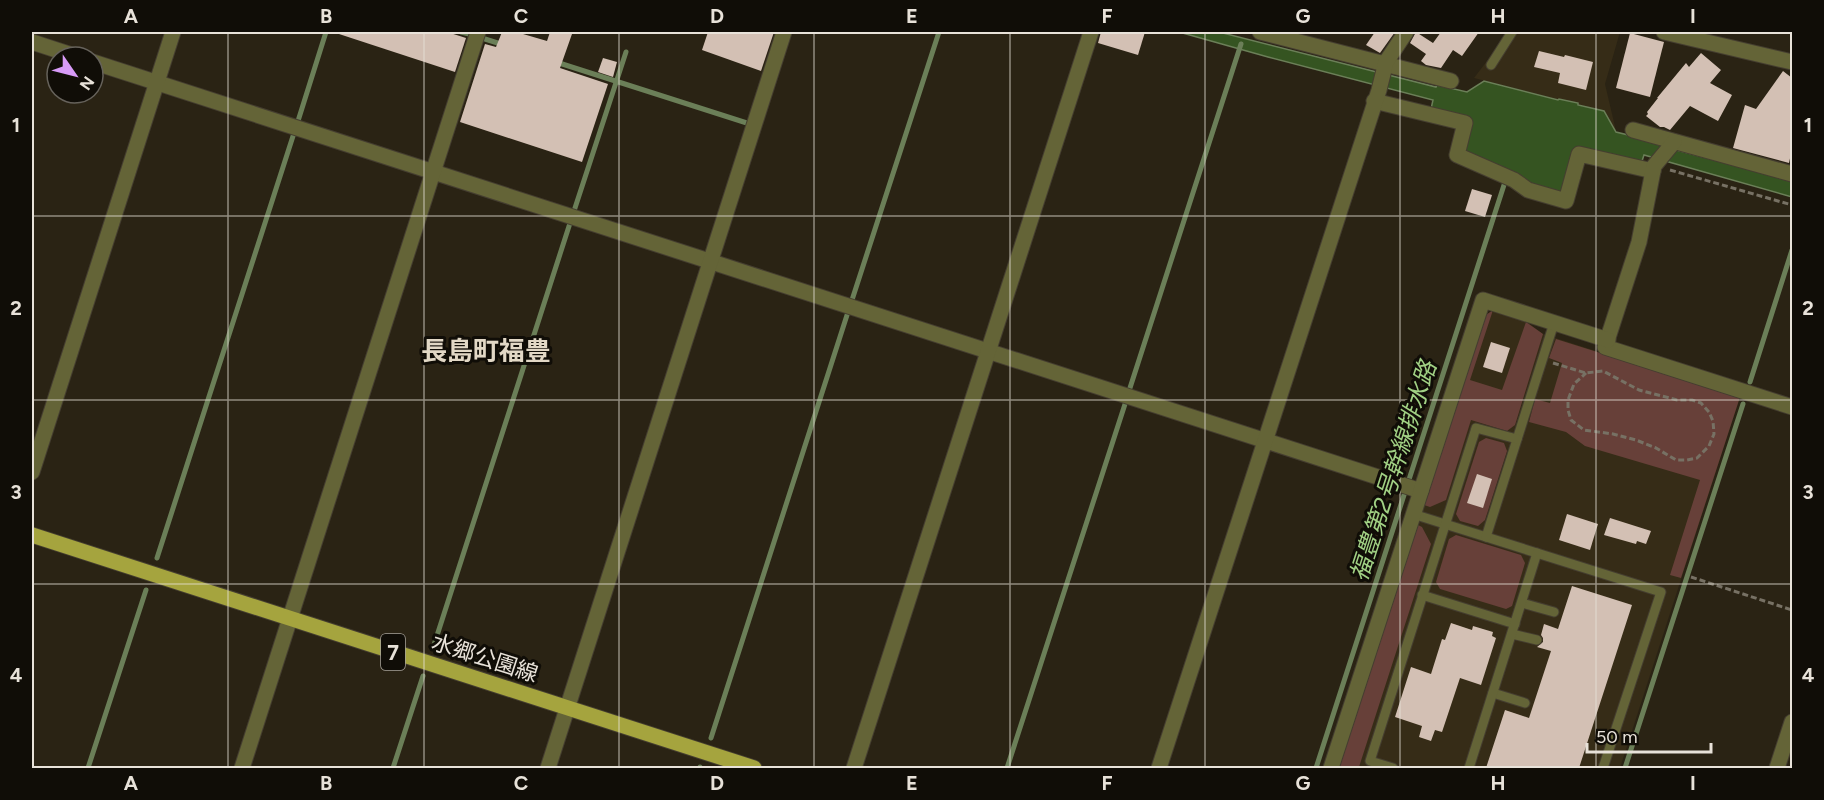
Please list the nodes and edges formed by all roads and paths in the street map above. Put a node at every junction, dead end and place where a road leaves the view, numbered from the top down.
1 (173, 32) edge
2 (478, 32) edge
3 (784, 32) edge
4 (1091, 32) edge
5 (1260, 32) edge
6 (1406, 32) edge
7 (1512, 32) edge
8 (1664, 32) edge
9 (1792, 62) edge
10 (1491, 64) dead end
11 (105, 66) edge
12 (1385, 67) junction
13 (1451, 81) dead end
14 (156, 82) junction
15 (1377, 96) junction
16 (1633, 130) dead end
17 (1674, 142) junction
18 (1653, 168) junction
19 (434, 172) junction
20 (1792, 174) edge
21 (1792, 205) edge
22 (711, 261) junction
23 (1554, 323) junction
24 (1608, 340) junction
25 (988, 351) junction
26 (1543, 360) junction
27 (1586, 373) junction
28 (1792, 407) edge
29 (1517, 439) junction
30 (1266, 441) junction
31 (32, 472) edge
32 (1413, 488) junction
33 (1413, 514) junction
34 (1445, 524) junction
35 (32, 534) edge
36 (1486, 537) junction
37 (1537, 553) junction
38 (1691, 577) dead end
39 (1422, 595) junction
40 (1522, 603) junction
41 (1792, 610) edge
42 (1554, 612) dead end
43 (290, 618) junction
44 (1515, 624) junction
45 (1512, 634) junction
46 (1537, 640) dead end
47 (1493, 693) junction
48 (1526, 703) dead end
49 (568, 708) junction
50 (1792, 722) edge
51 (242, 768) edge
52 (548, 768) edge
53 (754, 768) edge
54 (854, 768) edge
55 (1159, 768) edge
56 (1331, 768) edge
57 (1394, 768) edge
58 (1469, 768) edge
59 (1604, 768) edge
60 (1778, 768) edge

1 - 14 street
2 - 19 street
3 - 22 street
4 - 25 street
5 - 12 street
6 - 12 street
7 - 10 lane
8 - 9 street
11 - 14 street
12 - 13 street
12 - 15 street
14 - 19 street
14 - 31 street
15 - 18 street
15 - 30 street
16 - 17 street
17 - 18 street
17 - 20 street
18 - 21 path
18 - 24 street
19 - 22 street
19 - 43 street
22 - 25 street
22 - 49 street
23 - 24 street
23 - 26 lane
23 - 32 street
24 - 28 street
25 - 30 street
25 - 54 street
26 - 27 path
26 - 29 lane
27 - 27 path
29 - 34 lane
29 - 36 lane
30 - 32 street
30 - 55 street
32 - 33 street
33 - 34 lane
33 - 56 street
34 - 36 lane
34 - 39 lane
35 - 43 main road, 水郷公園線 / 7
36 - 37 lane
37 - 40 lane
37 - 59 lane
38 - 41 path
39 - 44 lane
39 - 57 lane
40 - 42 lane
40 - 44 lane
43 - 49 main road, 水郷公園線 / 7
43 - 51 street
44 - 45 lane
45 - 46 lane
45 - 47 lane
47 - 48 lane
47 - 58 lane
49 - 52 street
49 - 53 main road, 水郷公園線 / 7
50 - 60 street

